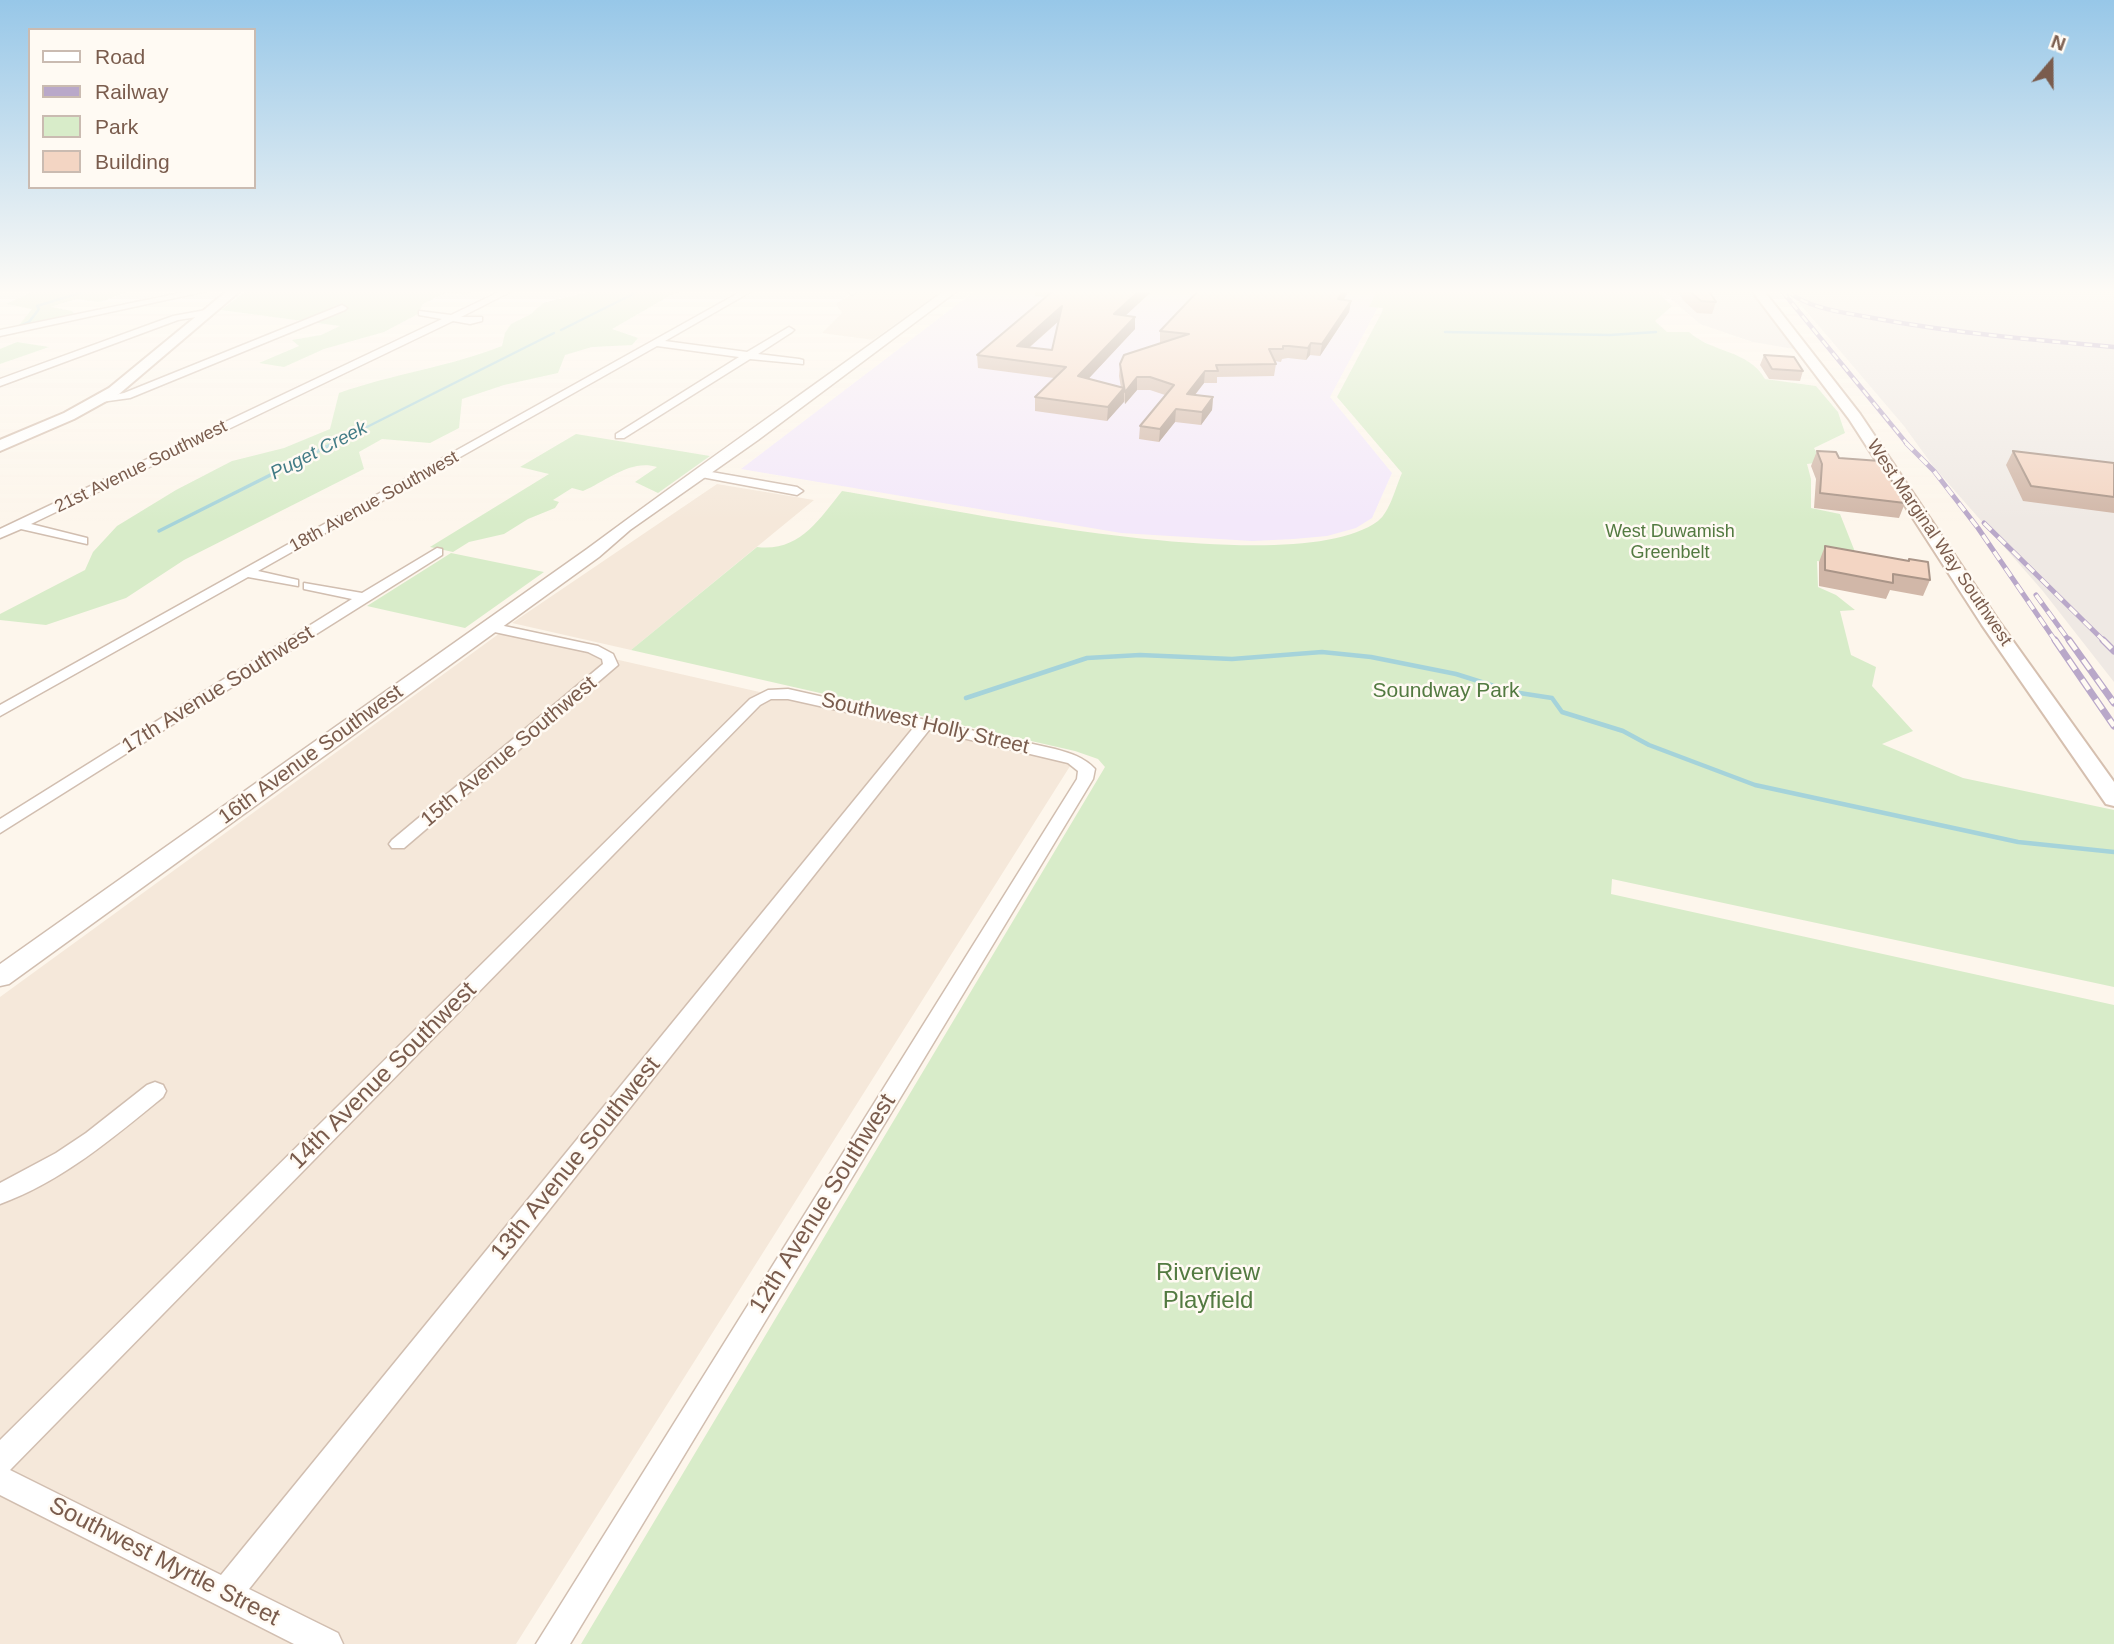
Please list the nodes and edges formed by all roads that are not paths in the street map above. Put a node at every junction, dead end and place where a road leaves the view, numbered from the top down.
1 (41, 368) edge
2 (144, 368) edge
3 (195, 368) edge
4 (348, 368) edge
5 (611, 368) edge
6 (730, 368) edge
7 (848, 368) edge
8 (860, 368) edge
9 (1817, 368) edge
10 (0, 383) edge
11 (101, 399) junction
12 (620, 436) dead end
13 (0, 446) edge
14 (705, 475) junction
15 (797, 491) dead end
16 (20, 524) junction
17 (622, 531) joint
18 (0, 534) edge
19 (82, 541) dead end
20 (437, 552) dead end
21 (247, 573) junction
22 (293, 583) dead end
23 (309, 586) dead end
24 (364, 598) junction
25 (490, 627) junction
26 (768, 695) joint
27 (0, 711) edge
28 (925, 724) junction
29 (1081, 763) joint
30 (2114, 799) edge
31 (0, 827) edge
32 (398, 844) dead end
33 (0, 977) edge
34 (155, 1091) dead end
35 (0, 1195) edge
36 (0, 1460) edge
37 (0, 1480) edge
38 (226, 1593) junction
39 (327, 1644) edge
40 (552, 1644) edge

1 - 10 street
2 - 11 main road
3 - 11 street
4 - 16 street, 21st Avenue Southwest
5 - 21 street, 18th Avenue Southwest
6 - 12 street
7 - 14 street, 16th Avenue Southwest
8 - 14 street, 16th Avenue Southwest
9 - 30 main road, West Marginal Way Southwest
11 - 13 main road
14 - 15 street
14 - 17 street, 16th Avenue Southwest
16 - 18 street, 21st Avenue Southwest
16 - 19 street
17 - 25 street, 16th Avenue Southwest
20 - 24 street, 17th Avenue Southwest
21 - 22 street
21 - 27 street, 18th Avenue Southwest
23 - 24 street
24 - 31 street, 17th Avenue Southwest
25 - 32 street, 15th Avenue Southwest
25 - 33 street, 16th Avenue Southwest
26 - 28 street, Southwest Holly Street
26 - 36 street, 14th Avenue Southwest
28 - 29 street, Southwest Holly Street
28 - 38 street, 13th Avenue Southwest
29 - 40 street, 12th Avenue Southwest
34 - 35 street
37 - 38 street, Southwest Myrtle Street
38 - 39 street, Southwest Myrtle Street

